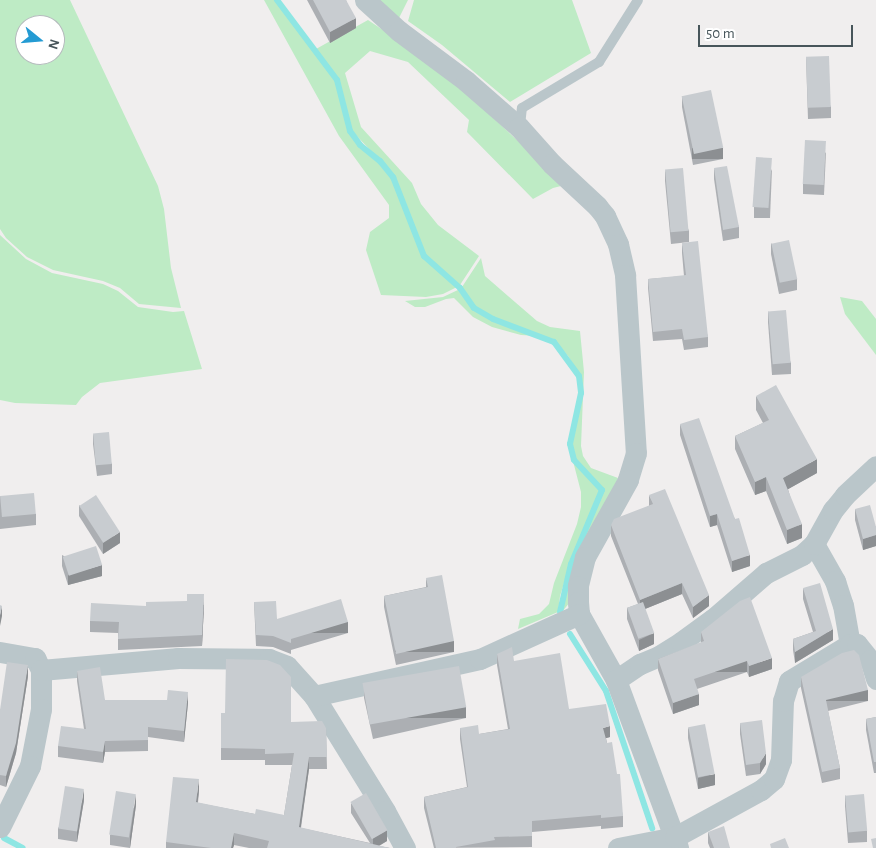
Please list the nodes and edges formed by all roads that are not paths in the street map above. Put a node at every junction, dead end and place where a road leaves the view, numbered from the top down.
1 (365, 0) edge
2 (638, 0) edge
3 (519, 127) junction
4 (876, 466) edge
5 (814, 544) junction
6 (579, 614) junction
7 (850, 644) junction
8 (0, 652) edge
9 (41, 670) junction
10 (876, 679) edge
11 (616, 680) junction
12 (314, 696) junction
13 (0, 827) edge
14 (676, 843) edge
15 (405, 848) edge
16 (618, 848) edge

1 - 3 street
2 - 3 lane
3 - 6 street
4 - 5 street
5 - 7 street
5 - 11 street
6 - 11 street
6 - 12 street
7 - 10 street
7 - 14 street
8 - 9 street
9 - 12 street
9 - 13 street
11 - 14 street
12 - 15 street
14 - 16 street

